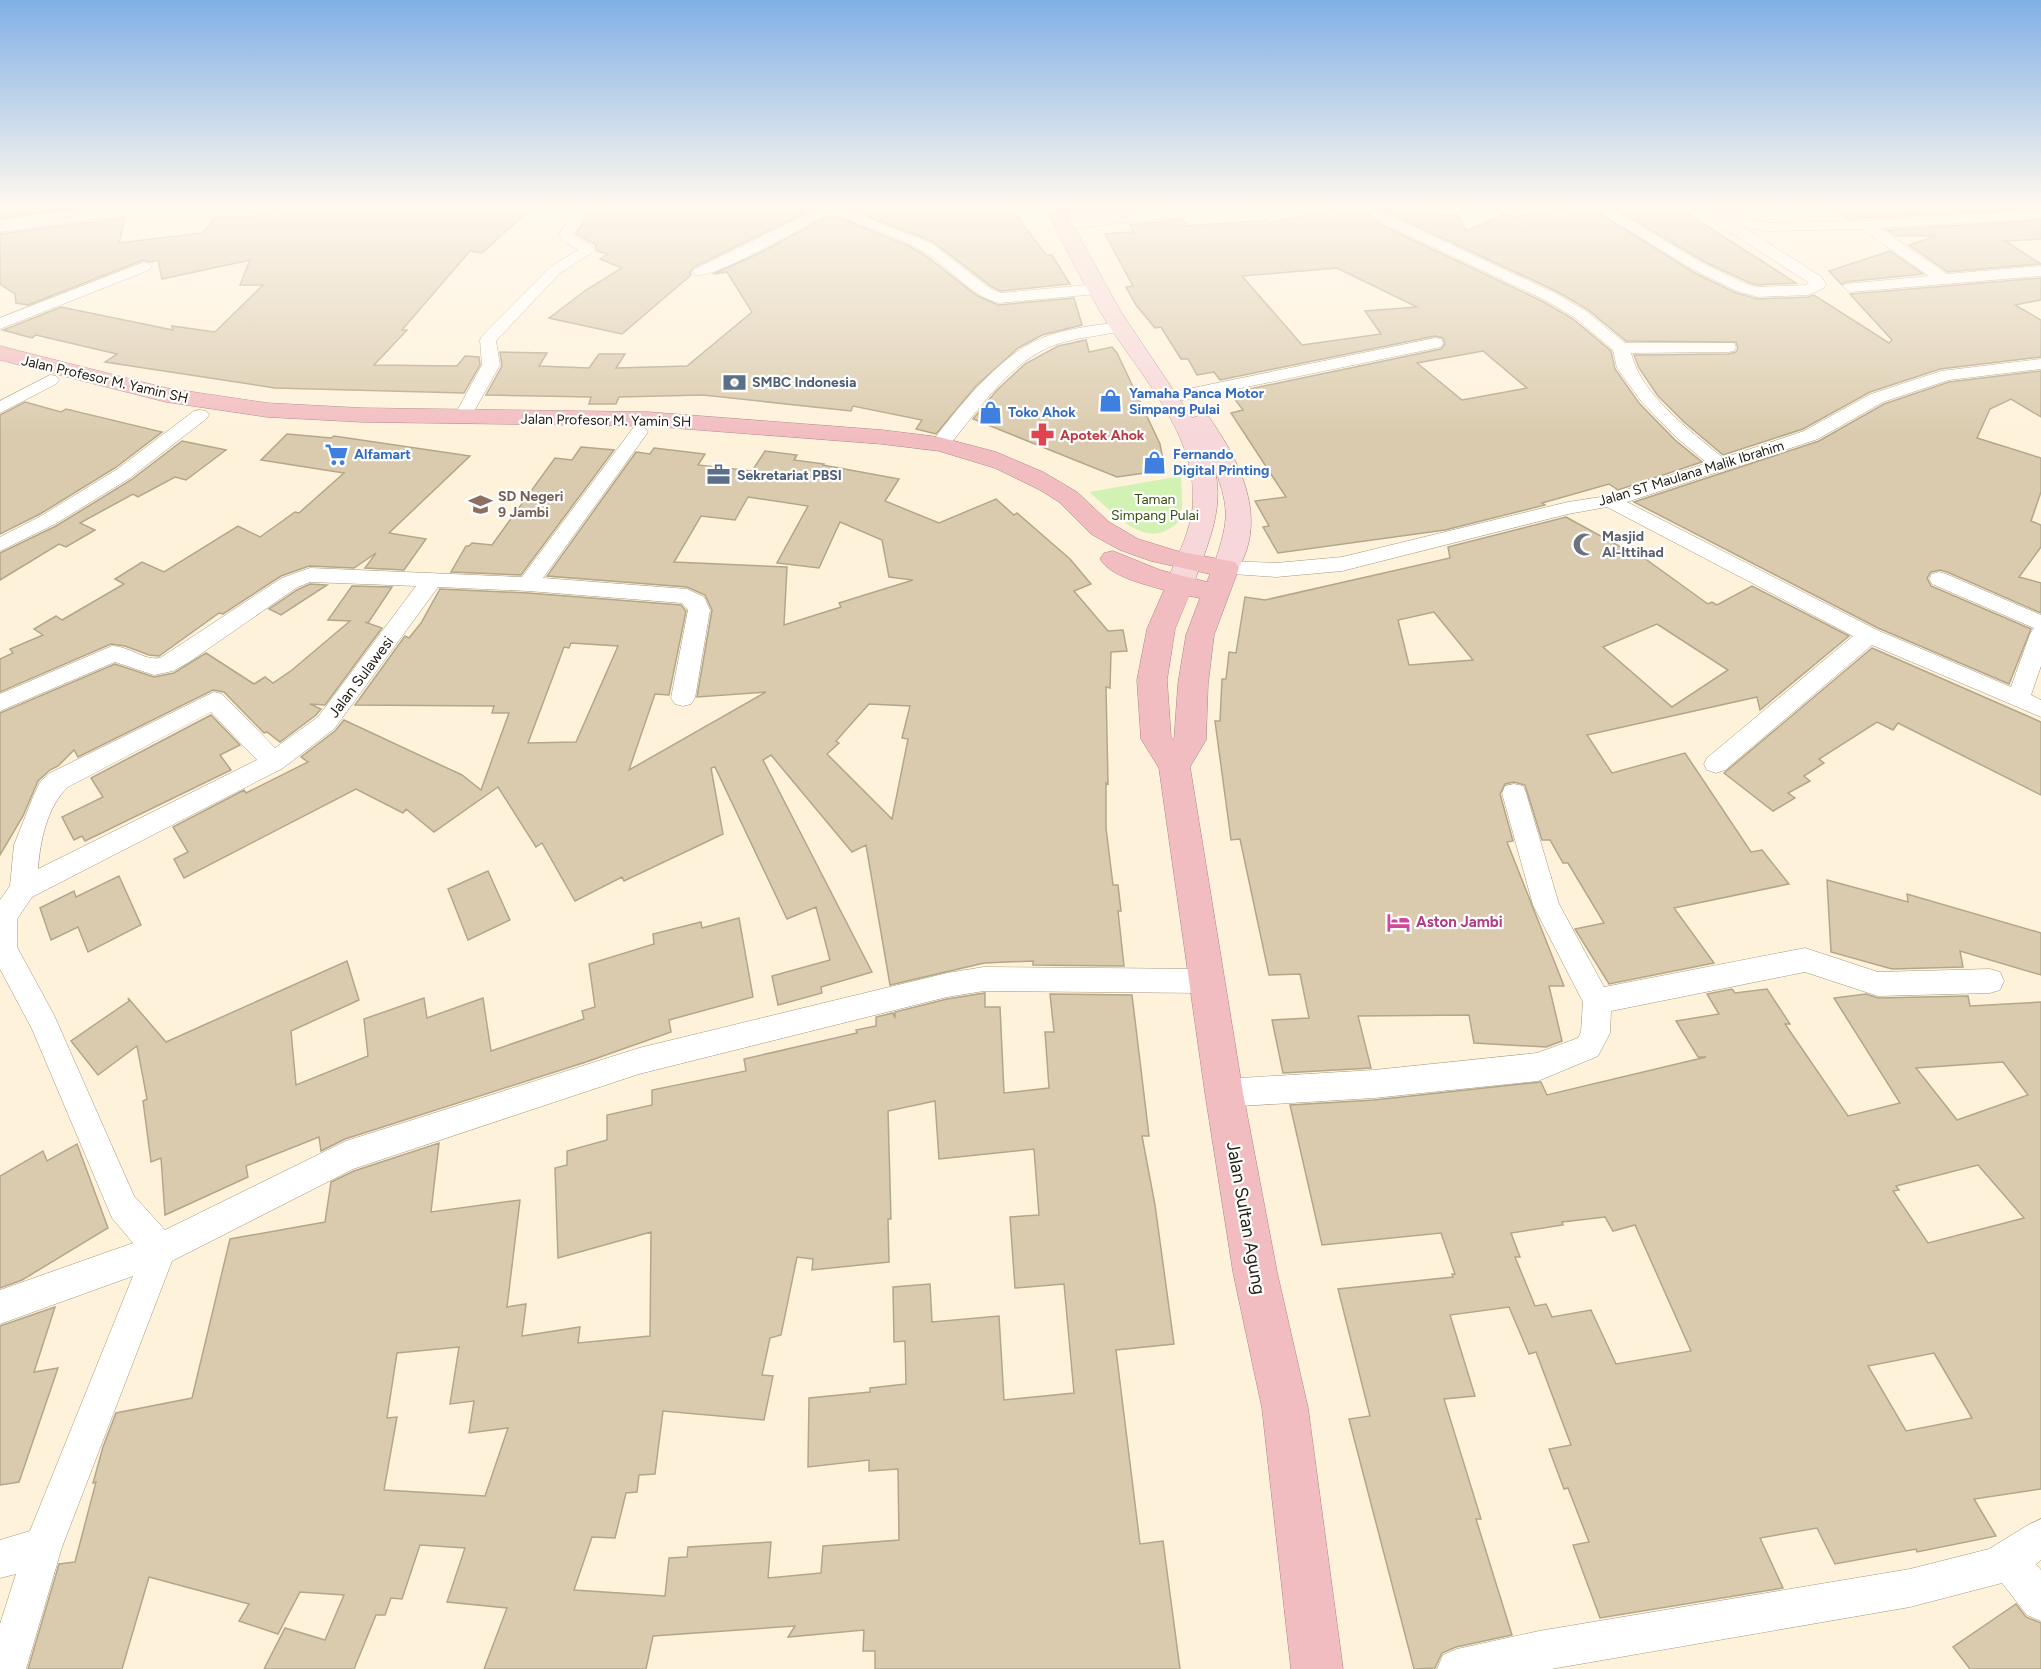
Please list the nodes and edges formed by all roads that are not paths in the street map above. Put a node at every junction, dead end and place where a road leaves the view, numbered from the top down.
1 (106, 282) edge
2 (544, 282) edge
3 (972, 282) edge
4 (1094, 282) edge
5 (1108, 282) edge
6 (1520, 282) edge
7 (1730, 282) edge
8 (1817, 282) edge
9 (1920, 282) edge
10 (1851, 287) dead end
11 (1097, 289) junction
12 (0, 324) edge
13 (1119, 327) junction
14 (1435, 343) dead end
15 (1728, 347) dead end
16 (1621, 348) junction
17 (0, 353) edge
18 (2041, 364) edge
19 (0, 366) edge
20 (50, 380) junction
21 (1183, 395) junction
22 (0, 408) edge
23 (241, 414) junction
24 (200, 415) junction
25 (462, 418) junction
26 (639, 432) junction
27 (940, 444) junction
28 (1721, 465) junction
29 (1610, 501) junction
30 (0, 545) edge
31 (1182, 574) junction
32 (1939, 579) dead end
33 (1222, 580) junction
34 (431, 581) junction
35 (528, 585) junction
36 (2041, 622) edge
37 (2041, 634) edge
38 (1869, 635) junction
39 (683, 698) dead end
40 (2018, 699) junction
41 (0, 703) edge
42 (2041, 709) edge
43 (274, 762) junction
44 (1716, 764) dead end
45 (1174, 766) junction
46 (1514, 793) dead end
47 (23, 889) junction
48 (1205, 981) junction
49 (1990, 981) dead end
50 (1597, 1001) junction
51 (1224, 1093) junction
52 (160, 1250) junction
53 (0, 1307) edge
54 (2041, 1538) edge
55 (43, 1547) junction
56 (0, 1559) edge
57 (2007, 1559) junction
58 (2041, 1601) edge
59 (6, 1669) edge
60 (1317, 1669) edge
61 (1457, 1669) edge

1 - 12 street
2 - 25 street
3 - 11 street
4 - 11 main road
5 - 21 main road
6 - 16 street
7 - 8 street
9 - 10 street
11 - 13 main road
13 - 27 street
13 - 31 main road
14 - 21 street
15 - 16 street
16 - 28 street
17 - 23 highway, Jalan Profesor M. Yamin SH
18 - 28 street, Jalan ST Maulana Malik Ibrahim
19 - 20 highway, Jalan Profesor M. Yamin SH
20 - 22 street
20 - 24 highway, Jalan Profesor M. Yamin SH
21 - 33 main road
23 - 24 highway, Jalan Profesor M. Yamin SH
23 - 25 highway, Jalan Profesor M. Yamin SH
23 - 26 highway, Jalan Profesor M. Yamin SH
24 - 30 street
25 - 27 highway, Jalan Profesor M. Yamin SH
26 - 31 highway, Jalan Profesor M. Yamin SH
26 - 35 street
27 - 31 highway, Jalan Profesor M. Yamin SH
28 - 29 street, Jalan ST Maulana Malik Ibrahim
29 - 33 street, Jalan ST Maulana Malik Ibrahim
29 - 38 street
31 - 33 highway
31 - 45 highway, Jalan Sultan Agung
32 - 36 street
33 - 45 highway
34 - 35 street
34 - 41 street
34 - 43 street, Jalan Sulawesi
35 - 39 street
37 - 40 street
38 - 40 street
38 - 44 street
40 - 42 street
43 - 47 street, Jalan Sulawesi
43 - 47 street
45 - 48 highway, Jalan Sultan Agung
46 - 50 street
47 - 52 street
48 - 51 highway, Jalan Sultan Agung
48 - 52 street
49 - 50 street
50 - 51 street
51 - 60 highway, Jalan Sultan Agung
52 - 53 street
52 - 55 street
54 - 57 street
55 - 56 street
55 - 59 street
57 - 58 street
57 - 61 street

